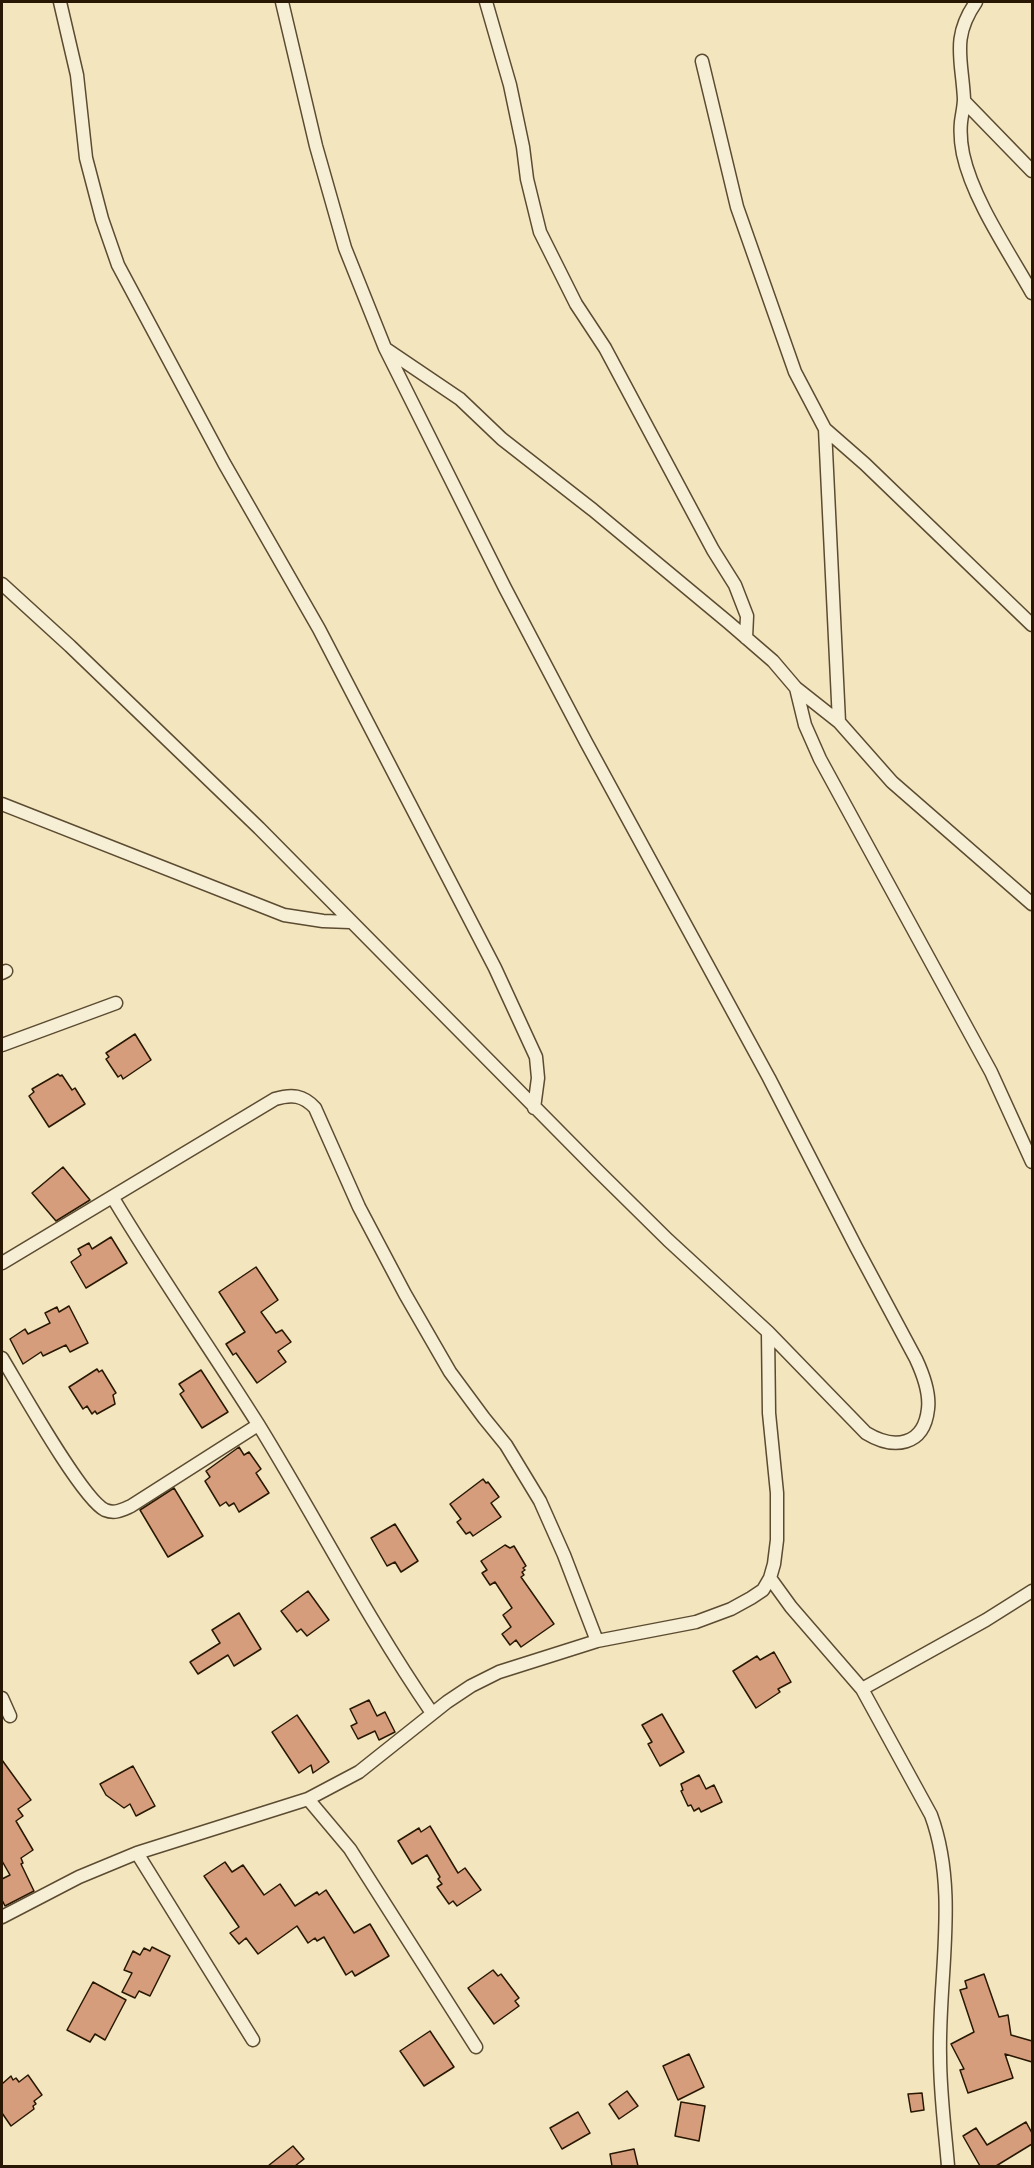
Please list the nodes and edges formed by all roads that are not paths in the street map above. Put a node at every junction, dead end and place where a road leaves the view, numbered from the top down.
1 (60, 2) edge
2 (282, 2) edge
3 (486, 2) edge
4 (976, 2) edge
5 (702, 61) dead end
6 (964, 101) junction
7 (1032, 171) edge
8 (1032, 293) edge
9 (384, 348) junction
10 (825, 429) junction
11 (2, 584) edge
12 (1032, 624) edge
13 (746, 638) junction
14 (796, 688) junction
15 (839, 722) junction
16 (2, 804) edge
17 (1032, 904) edge
18 (350, 922) junction
19 (116, 1003) dead end
20 (2, 1045) edge
21 (534, 1108) junction
22 (1032, 1162) edge
23 (113, 1198) junction
24 (2, 1263) edge
25 (768, 1332) junction
26 (2, 1358) edge
27 (258, 1425) junction
28 (770, 1578) junction
29 (1032, 1591) edge
30 (597, 1641) junction
31 (862, 1689) junction
32 (2, 1698) edge
33 (432, 1713) junction
34 (10, 1716) dead end
35 (308, 1799) junction
36 (137, 1853) junction
37 (2, 1917) edge
38 (254, 2040) dead end
39 (476, 2047) dead end
40 (948, 2166) edge

1 - 21 street
2 - 9 street
3 - 13 street
4 - 6 street
5 - 10 street
6 - 7 street
6 - 8 street
9 - 13 street
9 - 25 street
10 - 12 street
10 - 15 street
11 - 18 street
13 - 14 street
14 - 15 street
14 - 22 street
15 - 17 street
16 - 18 street
18 - 21 street
19 - 20 street
21 - 25 street
23 - 24 street
23 - 27 street
23 - 30 street
25 - 28 street
26 - 27 street
27 - 33 street
28 - 30 street
28 - 31 street
29 - 31 street
30 - 33 street
31 - 40 street
32 - 34 street
33 - 35 street
35 - 36 street
35 - 39 street
36 - 37 street
36 - 38 street

